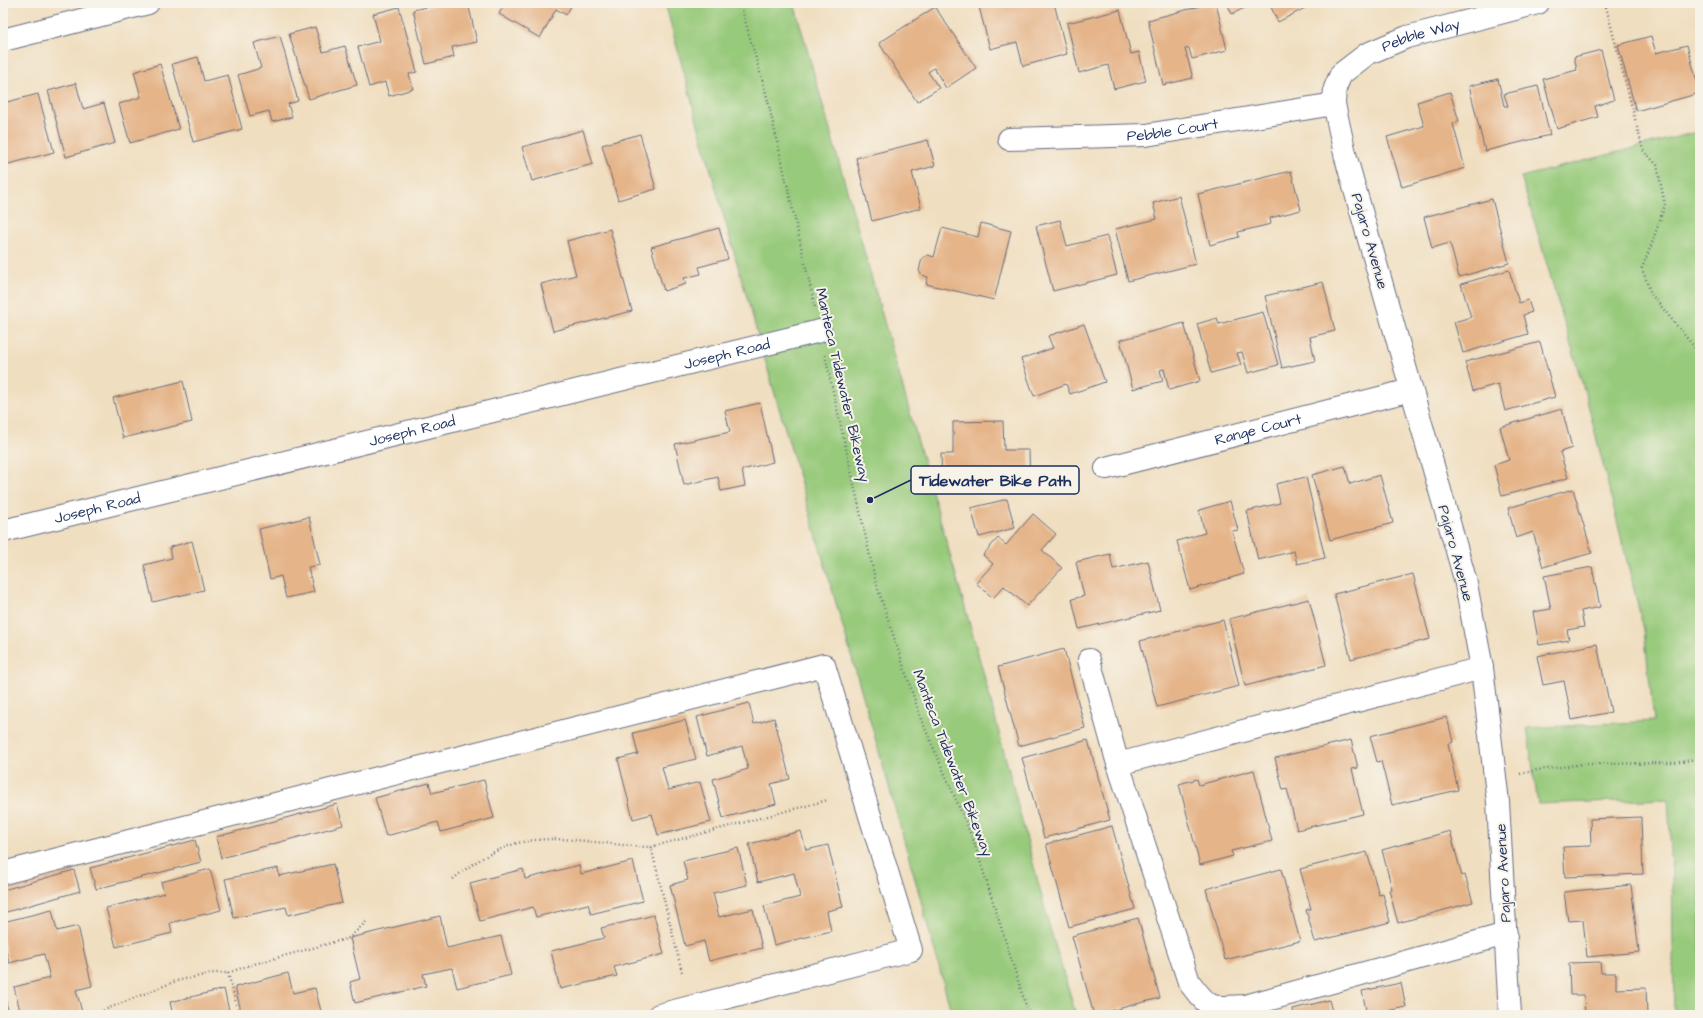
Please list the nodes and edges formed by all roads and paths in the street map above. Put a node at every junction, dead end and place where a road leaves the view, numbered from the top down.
1 (148, 3) edge
2 (740, 3) edge
3 (1538, 3) edge
4 (1606, 3) edge
5 (3, 40) edge
6 (1334, 104) junction
7 (1008, 139) dead end
8 (820, 331) junction
9 (1700, 354) edge
10 (1411, 390) junction
11 (1106, 468) dead end
12 (3, 531) edge
13 (1089, 660) dead end
14 (1482, 668) junction
15 (1700, 758) edge
16 (1118, 764) junction
17 (1496, 780) junction
18 (828, 800) dead end
19 (651, 847) junction
20 (3, 873) edge
21 (453, 879) dead end
22 (366, 922) dead end
23 (1506, 934) junction
24 (682, 972) dead end
25 (228, 973) junction
26 (1214, 1007) junction
27 (92, 1015) edge
28 (239, 1015) edge
29 (659, 1015) edge
30 (1029, 1015) edge
31 (1193, 1015) edge
32 (1510, 1015) edge

1 - 5 street
2 - 8 path, Manteca Tidewater Bikeway
3 - 6 street, Pebble Way
4 - 9 path
6 - 7 street, Pebble Court
6 - 10 street, Pajaro Avenue
8 - 12 street, Joseph Road
8 - 30 path, Manteca Tidewater Bikeway
10 - 11 street, Range Court
10 - 14 street, Pajaro Avenue
13 - 16 street
14 - 16 street
14 - 17 street, Pajaro Avenue
15 - 17 path
16 - 26 street
17 - 23 street, Pajaro Avenue
18 - 19 path
19 - 21 path
19 - 24 path
20 - 29 street
22 - 25 path
23 - 26 street
23 - 32 street, Pajaro Avenue
25 - 27 path
25 - 28 path
26 - 31 street

